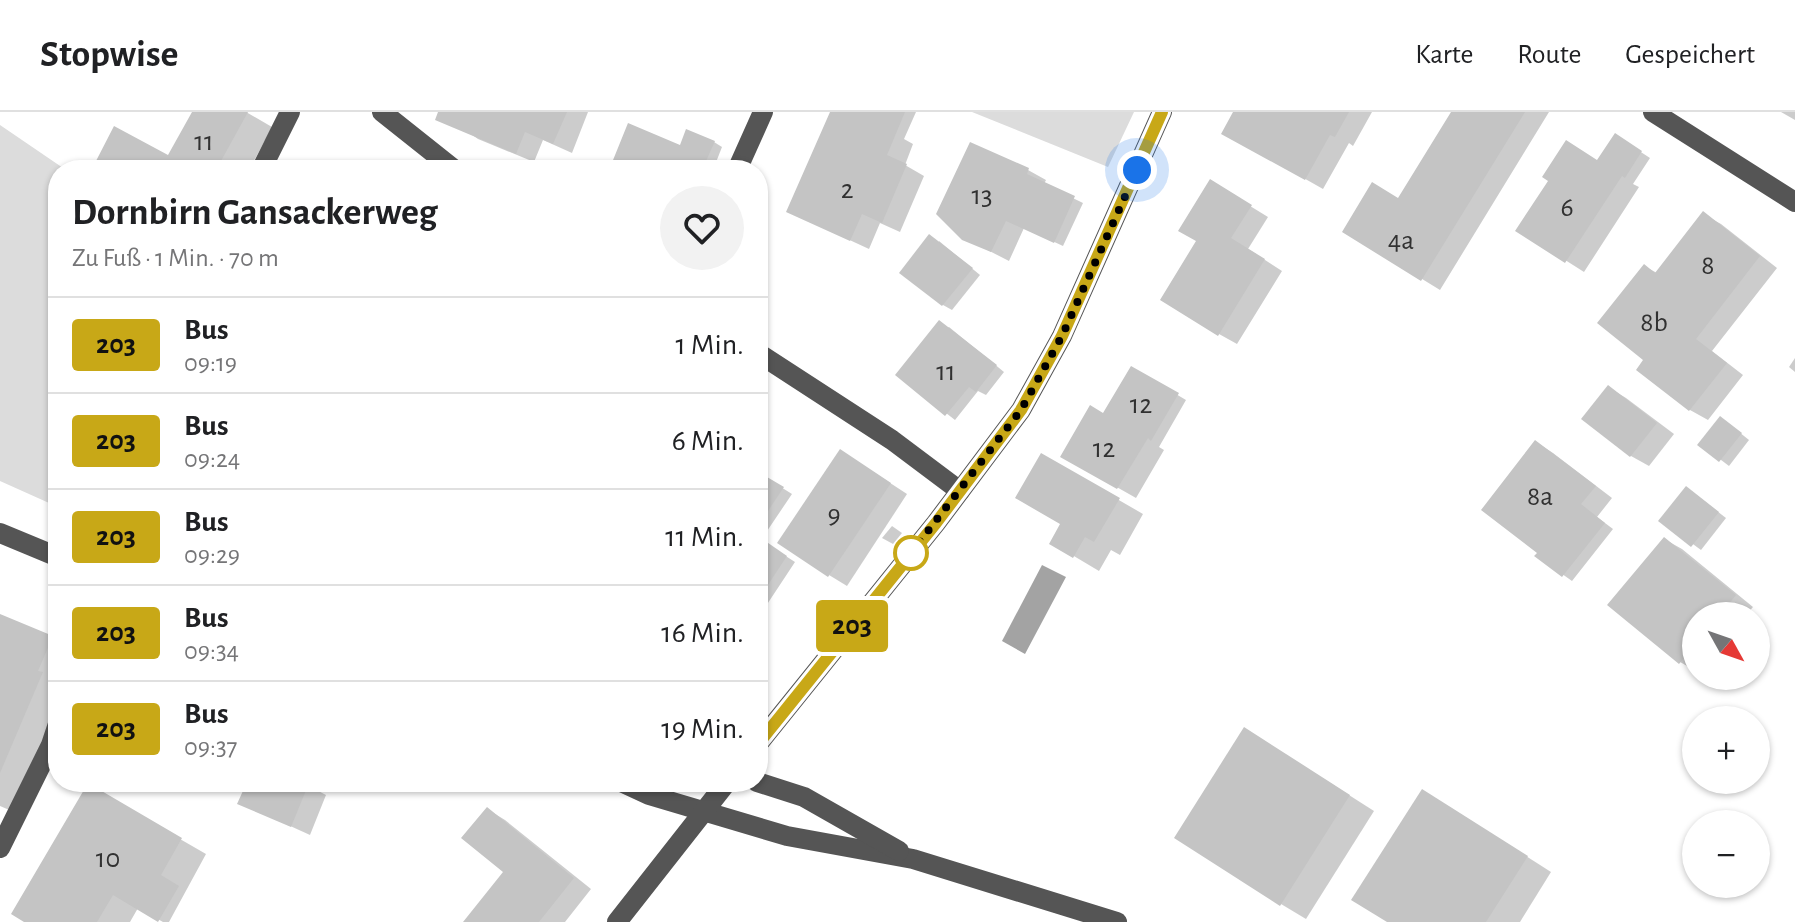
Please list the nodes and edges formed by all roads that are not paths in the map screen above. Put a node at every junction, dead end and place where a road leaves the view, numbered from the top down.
1 (290, 112) edge
2 (382, 112) edge
3 (763, 112) edge
4 (1162, 112) edge
5 (1659, 114) edge
6 (266, 160) edge
7 (442, 160) edge
8 (741, 160) edge
9 (1795, 202) edge
10 (768, 359) edge
11 (960, 491) junction
12 (0, 533) edge
13 (48, 553) edge
14 (768, 731) edge
15 (48, 751) edge
16 (768, 786) edge
17 (643, 792) edge
18 (719, 792) edge
19 (704, 812) junction
20 (0, 848) edge
21 (913, 859) junction
22 (617, 922) edge
23 (1117, 922) edge

1 - 6 street
2 - 7 street
3 - 8 street
4 - 11 street
5 - 9 street
10 - 11 street
11 - 14 street
12 - 13 street
15 - 20 street
16 - 21 street
17 - 19 street
18 - 19 street
19 - 21 street
19 - 22 street
21 - 23 street

